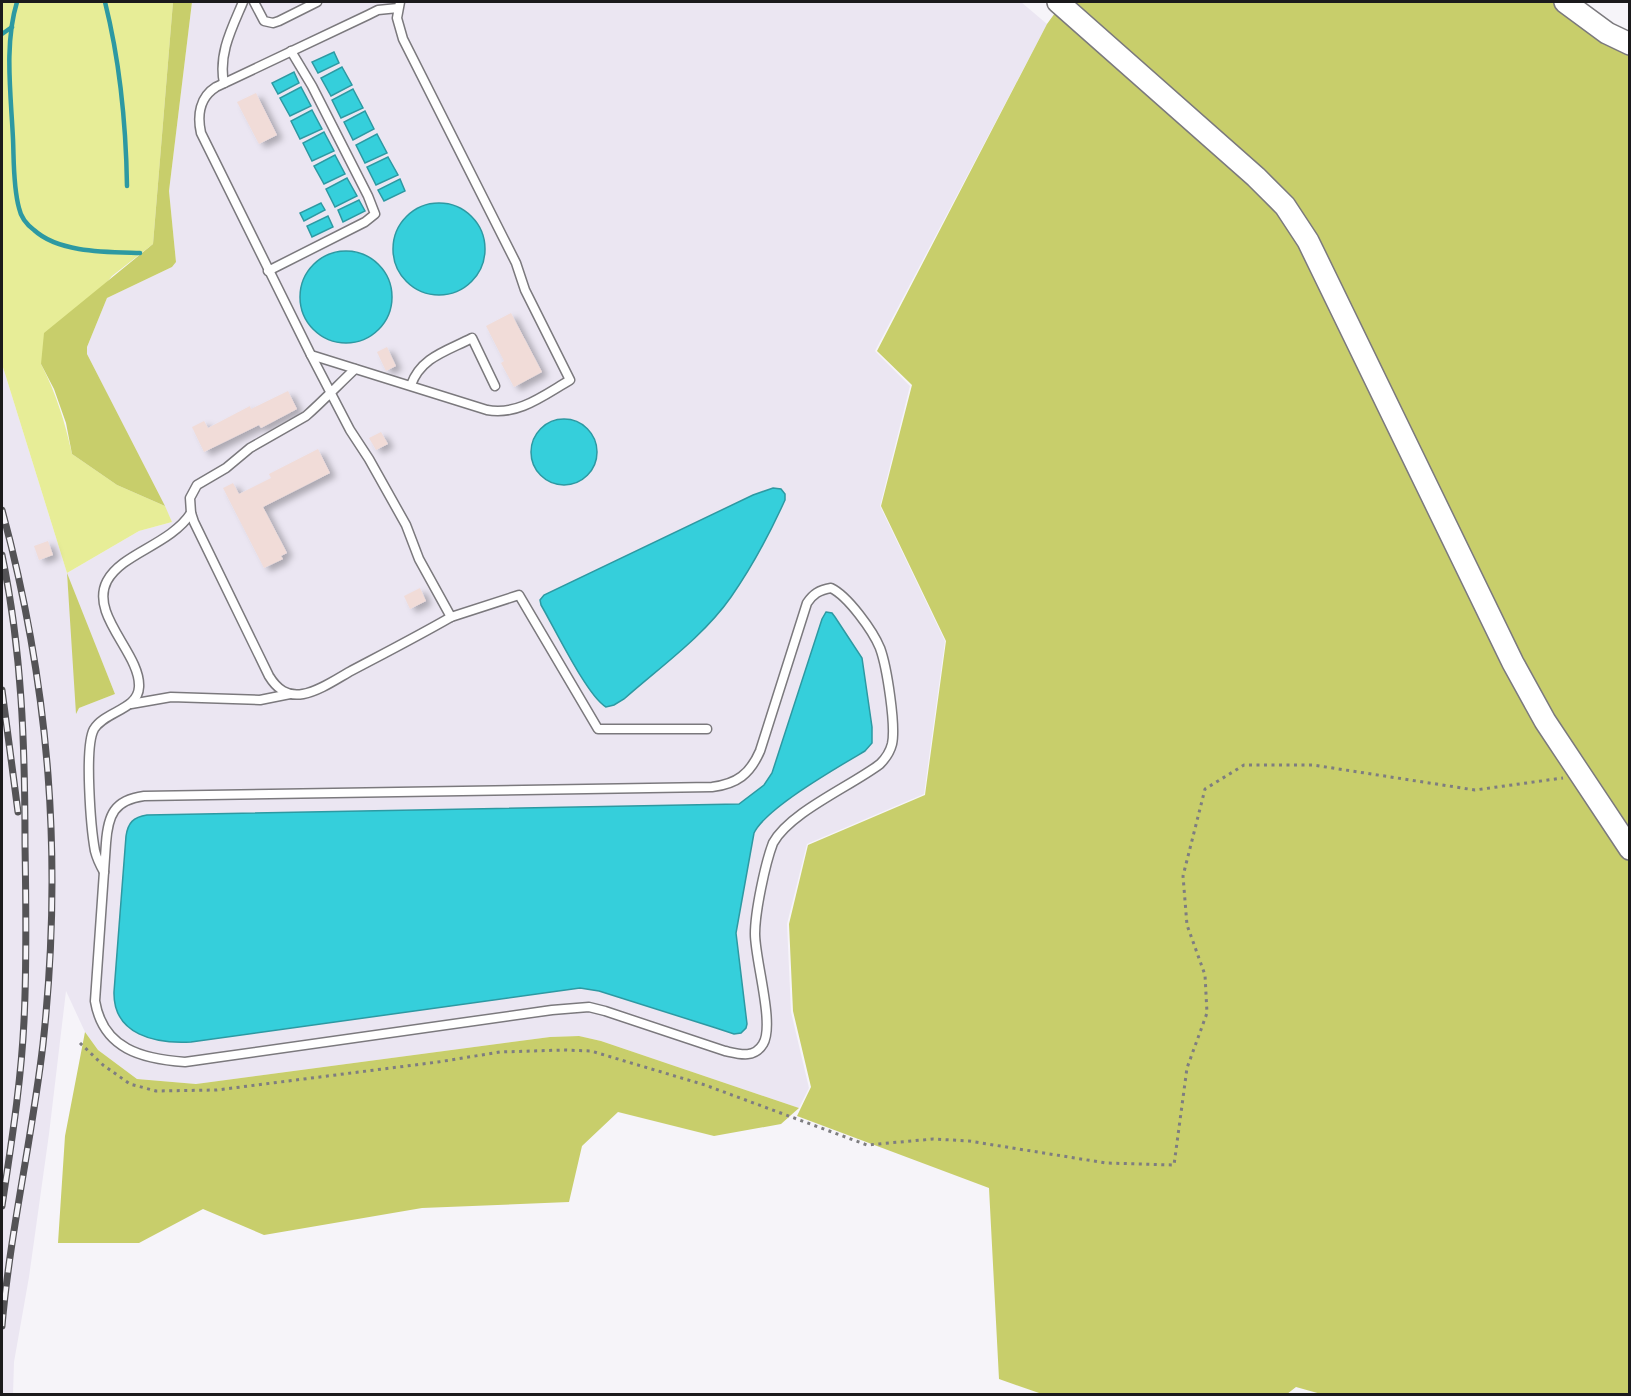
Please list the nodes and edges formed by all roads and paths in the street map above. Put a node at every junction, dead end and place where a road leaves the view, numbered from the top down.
1 (243, 2) edge
2 (254, 2) edge
3 (317, 2) edge
4 (1058, 2) edge
5 (1565, 2) edge
6 (399, 5) edge
7 (1629, 44) edge
8 (291, 51) junction
9 (224, 83) junction
10 (268, 272) junction
11 (311, 355) junction
12 (355, 369) junction
13 (411, 385) junction
14 (495, 386) dead end
15 (331, 393) junction
16 (191, 513) junction
17 (451, 617) junction
18 (291, 694) junction
19 (129, 704) junction
20 (707, 729) dead end
21 (1580, 775) junction
22 (1629, 849) edge
23 (104, 872) junction
24 (80, 1043) dead end

1 - 9 lane
2 - 3 lane
4 - 21 street
5 - 7 street
6 - 8 lane
6 - 13 lane
8 - 9 lane
8 - 10 lane
9 - 10 lane
10 - 11 lane
11 - 12 lane
11 - 15 lane
12 - 13 lane
12 - 15 lane
13 - 14 lane
15 - 16 lane
15 - 17 lane
16 - 18 lane
16 - 19 lane
17 - 18 lane
17 - 20 lane
18 - 19 lane
19 - 23 lane
21 - 22 street
21 - 24 path
23 - 23 lane

